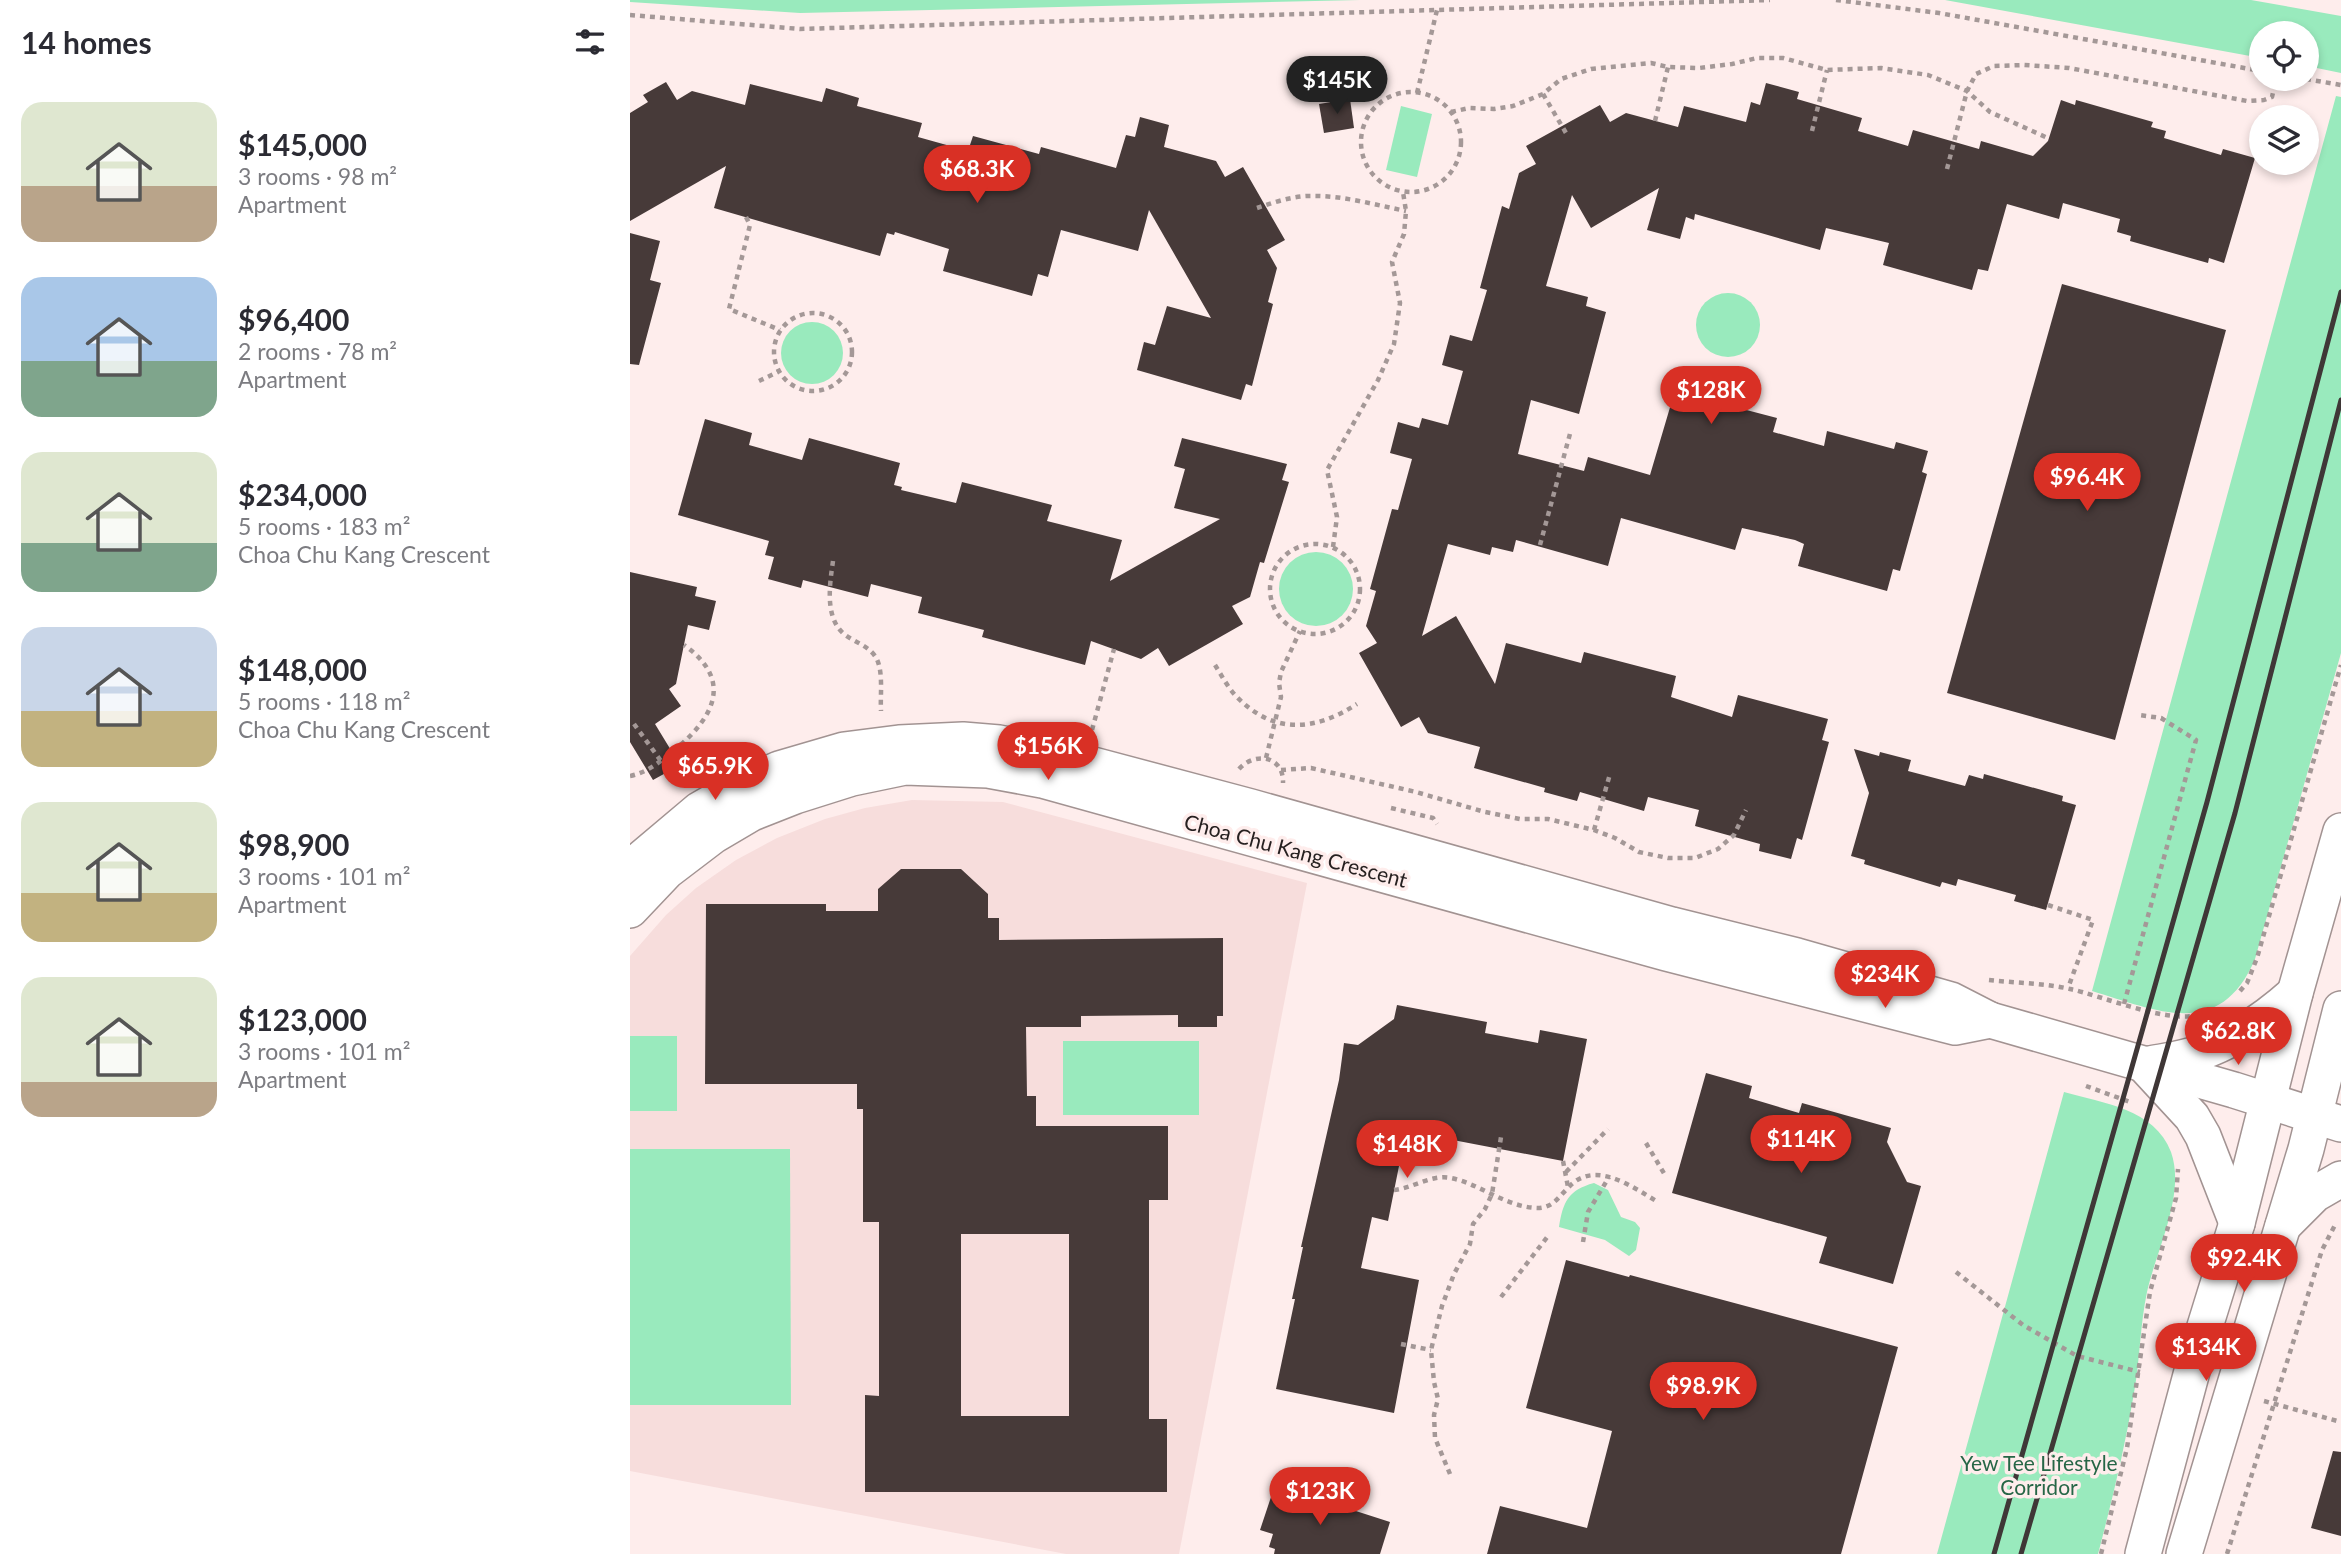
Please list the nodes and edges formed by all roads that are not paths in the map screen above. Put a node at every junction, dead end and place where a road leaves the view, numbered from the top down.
1 (2341, 831) edge
2 (630, 868) edge
3 (630, 911) edge
4 (2295, 993) junction
5 (2341, 1009) edge
6 (1990, 1020) junction
7 (2144, 1065) junction
8 (2268, 1101) junction
9 (2328, 1119) edge
10 (2341, 1179) edge
11 (2237, 1223) junction
12 (2281, 1228) junction
13 (2143, 1554) edge
14 (2184, 1554) edge

1 - 4 street
2 - 6 street, Choa Chu Kang Crescent
3 - 6 street, Choa Chu Kang Crescent
4 - 7 street
4 - 8 street
5 - 9 street
6 - 7 street, Choa Chu Kang Crescent
7 - 8 street, Choa Chu Kang Crescent
7 - 11 street
8 - 9 street, Choa Chu Kang Crescent
8 - 11 street
9 - 12 street
10 - 12 street
11 - 13 street
12 - 14 street

